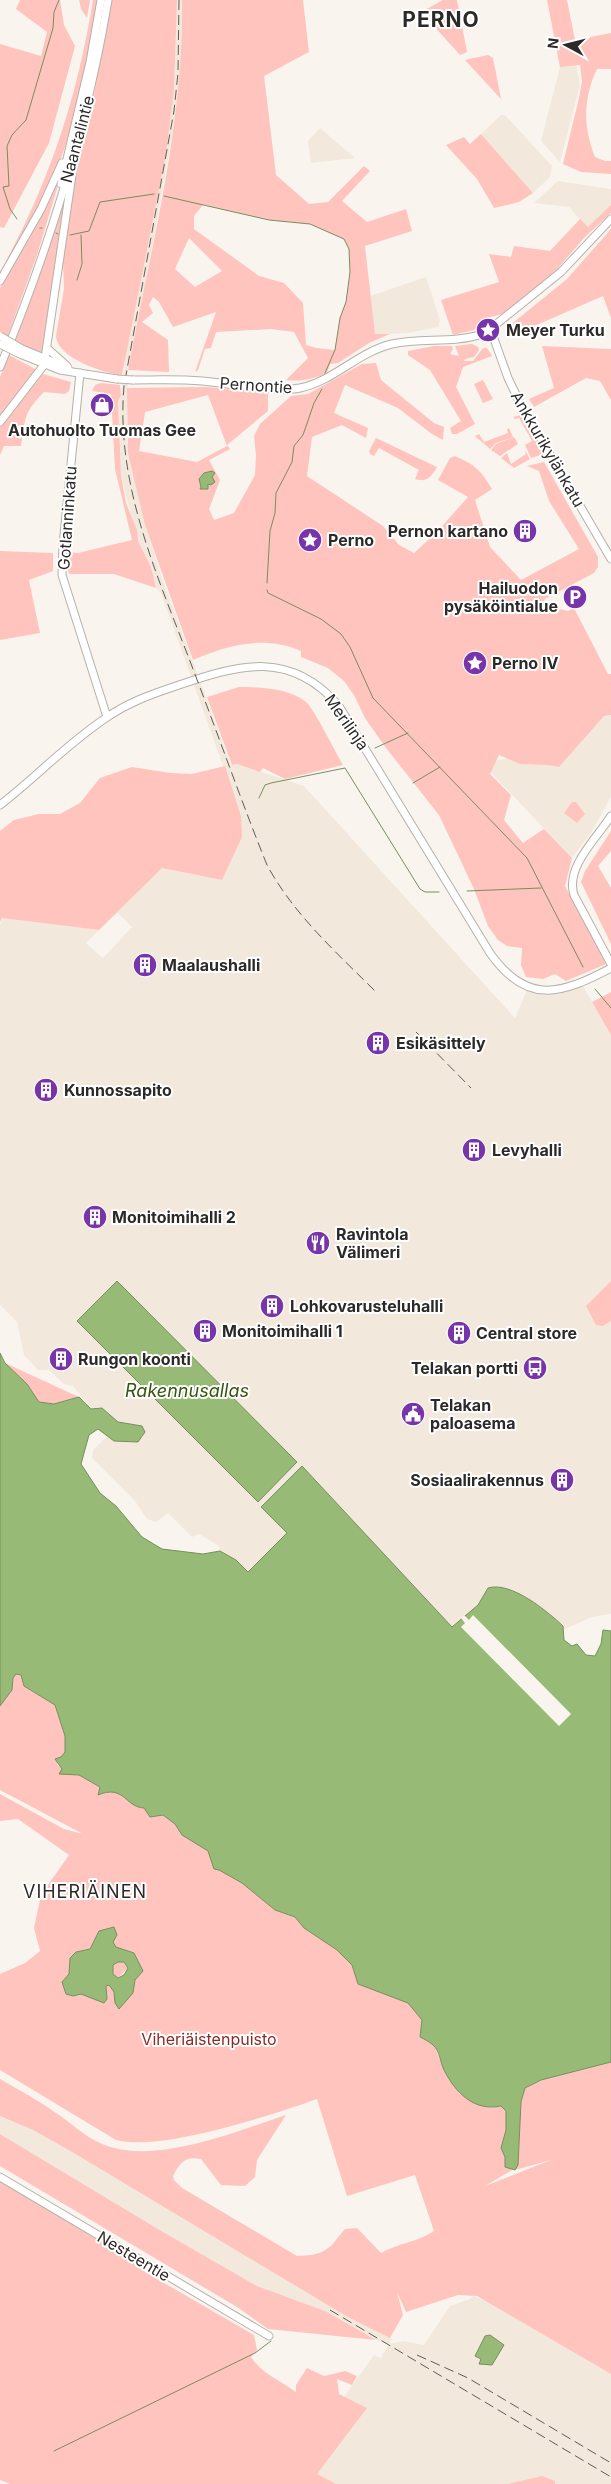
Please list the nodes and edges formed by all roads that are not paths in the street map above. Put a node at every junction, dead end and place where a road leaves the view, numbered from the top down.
1 (101, 0) edge
2 (108, 0) edge
3 (73, 135) junction
4 (76, 151) junction
5 (611, 219) edge
6 (35, 276) junction
7 (0, 281) edge
8 (494, 326) junction
9 (482, 334) junction
10 (0, 336) edge
11 (493, 336) junction
12 (0, 344) edge
13 (47, 348) junction
14 (21, 352) junction
15 (45, 362) junction
16 (0, 367) edge
17 (69, 368) junction
18 (80, 373) junction
19 (0, 422) edge
20 (611, 559) edge
21 (107, 717) junction
22 (0, 805) edge
23 (611, 816) edge
24 (611, 966) edge
25 (0, 2177) edge
26 (269, 2336) dead end

1 - 3 street, Naantalintie
2 - 4 street, Naantalintie
3 - 6 street, Naantalintie
3 - 7 street
4 - 6 street, Naantalintie
4 - 13 street
5 - 8 street
6 - 16 street, Naantalintie
8 - 9 street
8 - 11 street
9 - 11 street
9 - 18 street, Pernontie, bridge
10 - 14 street, Pernontie, bridge
11 - 20 street, Ankkurikylänkatu
12 - 14 street, Pernontie, bridge
13 - 15 street
13 - 17 street
14 - 15 street, Pernontie
15 - 17 street, Pernontie
15 - 18 street, Pernontie
15 - 19 street
17 - 18 street, Pernontie
18 - 21 street, Gotlanninkatu
21 - 22 street, Merilinja
21 - 24 street, Merilinja
23 - 24 street
25 - 26 street, Nesteentie

